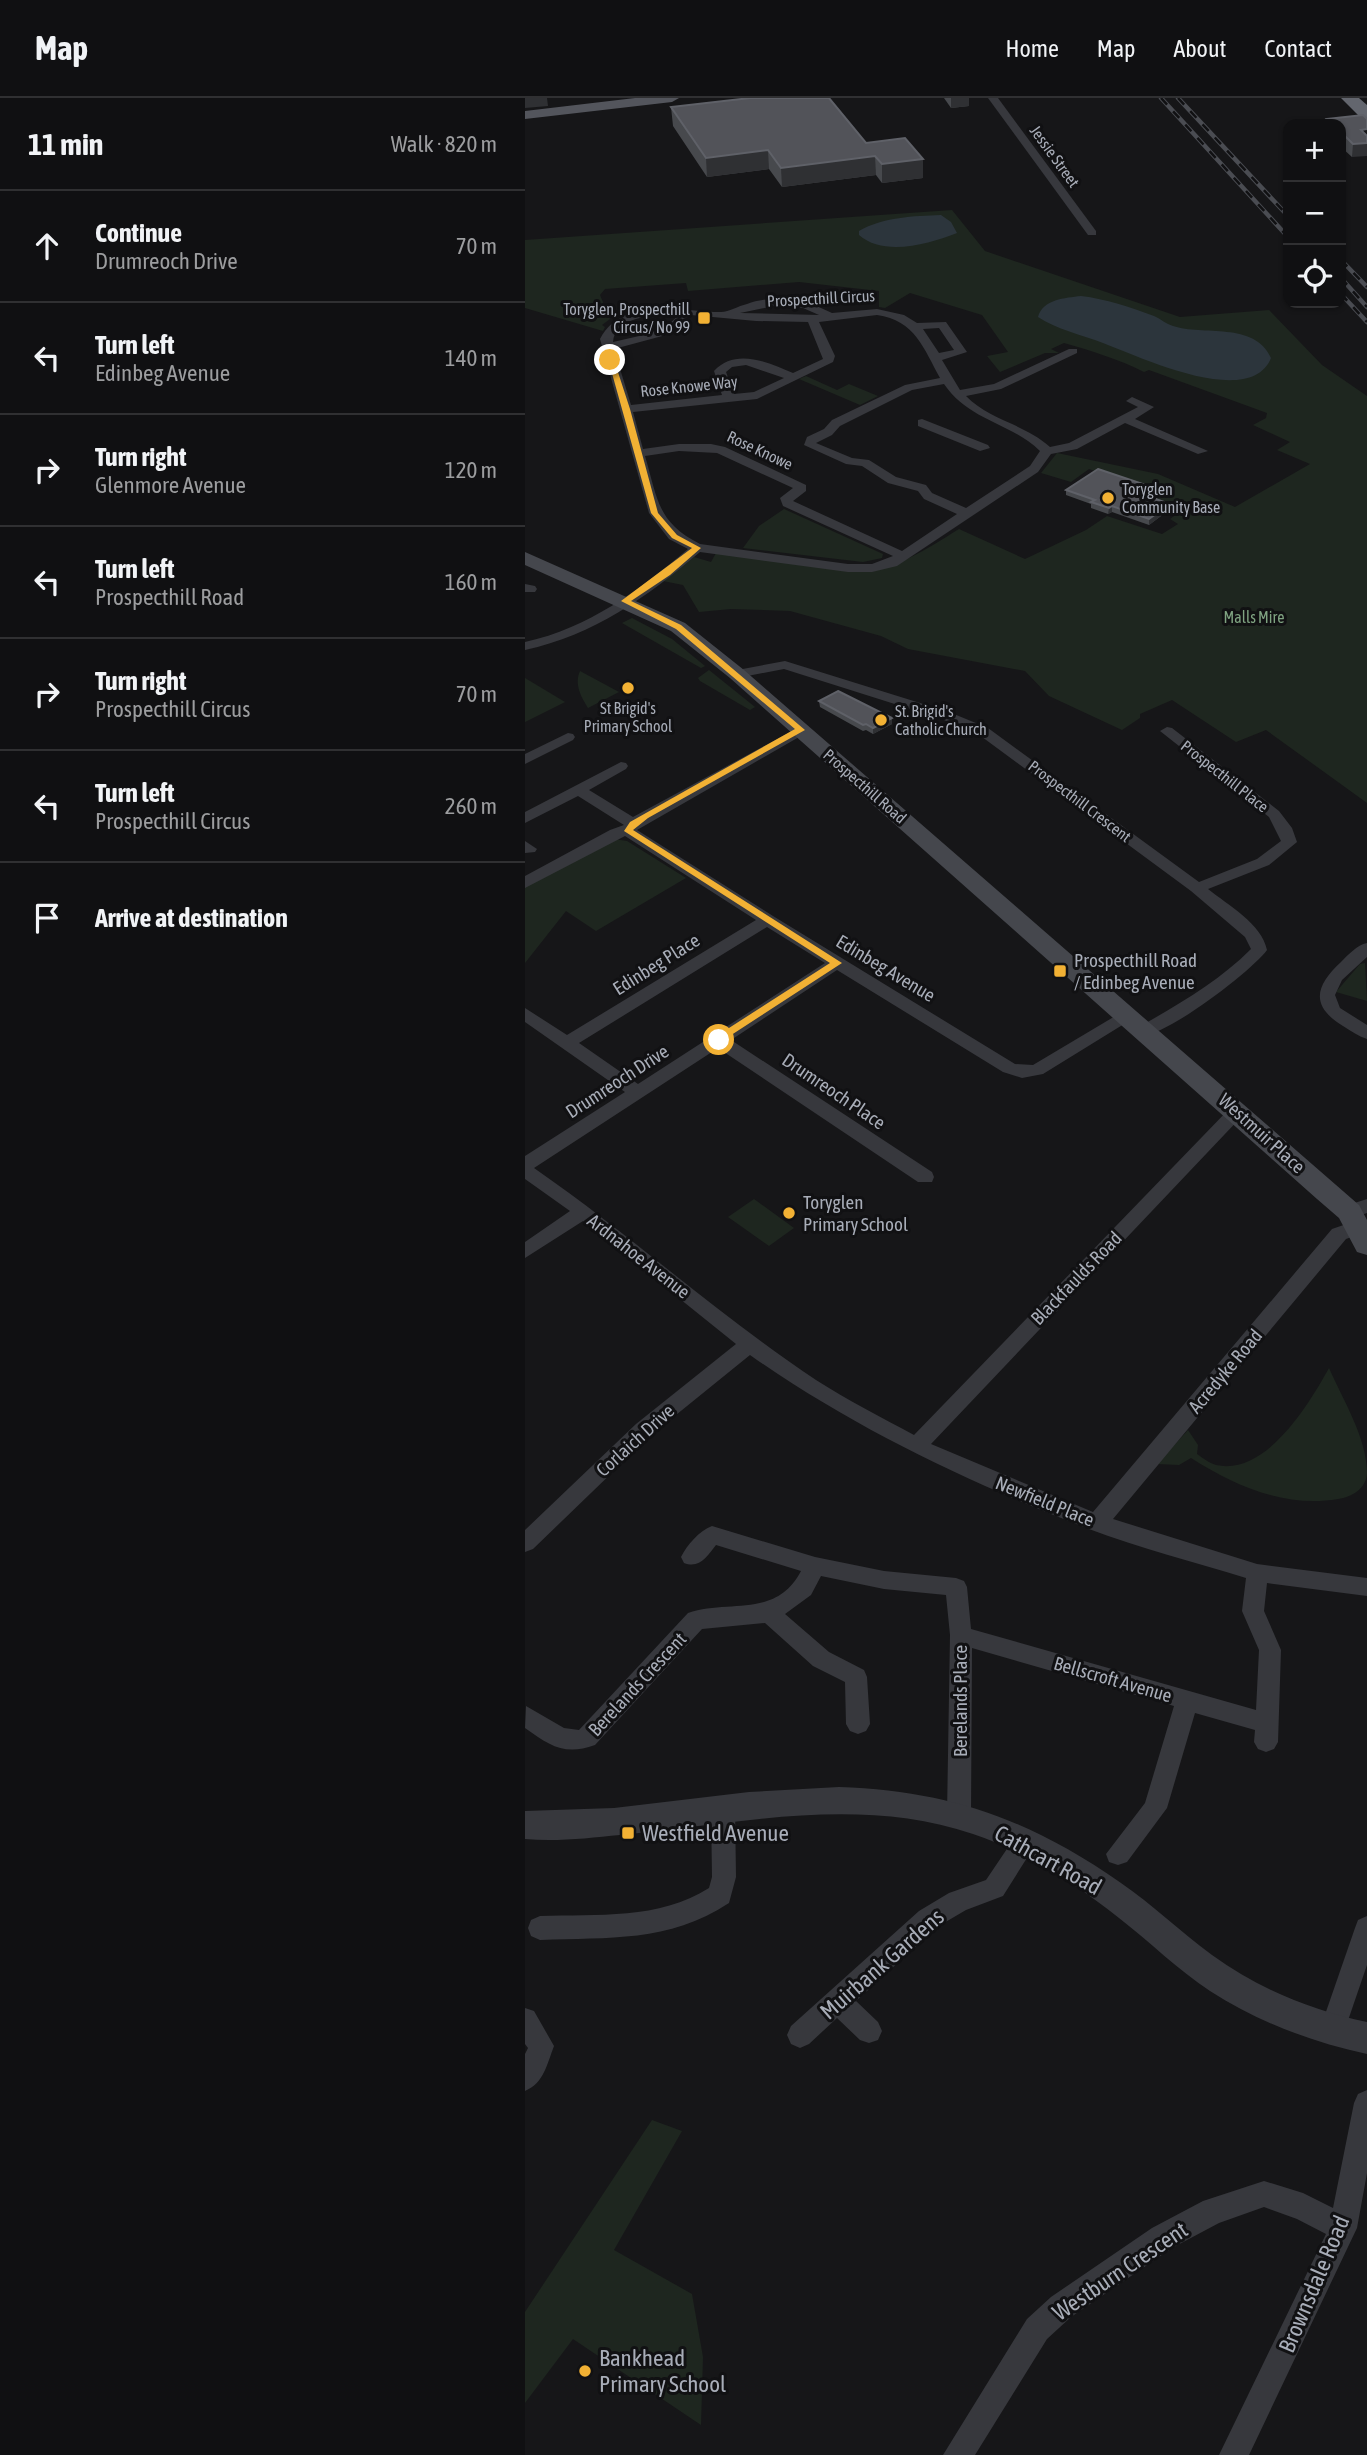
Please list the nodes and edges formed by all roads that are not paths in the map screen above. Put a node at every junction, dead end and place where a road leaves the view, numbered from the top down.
1 (672, 98) edge
2 (993, 98) edge
3 (1349, 98) edge
4 (1367, 114) edge
5 (525, 115) edge
6 (1091, 233) dead end
7 (688, 312) junction
8 (725, 316) junction
9 (828, 316) junction
10 (812, 319) junction
11 (914, 327) junction
12 (608, 346) junction
13 (1073, 351) dead end
14 (934, 358) junction
15 (794, 377) junction
16 (946, 380) junction
17 (956, 394) junction
18 (729, 398) junction
19 (1132, 401) dead end
20 (627, 409) junction
21 (1125, 419) junction
22 (922, 422) dead end
23 (970, 426) junction
24 (984, 448) dead end
25 (1047, 451) junction
26 (1202, 451) dead end
27 (637, 454) junction
28 (966, 513) junction
29 (697, 548) junction
30 (903, 556) junction
31 (525, 558) edge
32 (625, 601) junction
33 (525, 646) edge
34 (737, 674) junction
35 (801, 730) junction
36 (1167, 731) dead end
37 (568, 737) dead end
38 (525, 760) edge
39 (621, 766) dead end
40 (579, 790) junction
41 (525, 818) edge
42 (631, 827) junction
43 (525, 883) edge
44 (1197, 888) junction
45 (767, 920) junction
46 (1367, 948) edge
47 (837, 963) junction
48 (525, 1014) edge
49 (1137, 1024) junction
50 (1367, 1033) edge
51 (719, 1040) junction
52 (567, 1043) junction
53 (638, 1092) junction
54 (1237, 1111) junction
55 (525, 1165) edge
56 (525, 1171) edge
57 (925, 1177) dead end
58 (583, 1211) junction
59 (1360, 1222) edge
60 (525, 1251) edge
61 (750, 1344) junction
62 (916, 1446) junction
63 (1097, 1523) junction
64 (525, 1543) edge
65 (692, 1557) dead end
66 (815, 1566) junction
67 (1257, 1573) junction
68 (1367, 1587) edge
69 (769, 1613) junction
70 (961, 1635) junction
71 (1187, 1700) junction
72 (526, 1716) edge
73 (858, 1724) dead end
74 (723, 1809) junction
75 (959, 1815) junction
76 (527, 1831) edge
77 (1025, 1842) junction
78 (1118, 1854) dead end
79 (540, 1928) dead end
80 (1367, 1928) edge
81 (838, 2002) junction
82 (525, 2020) edge
83 (869, 2031) dead end
84 (1332, 2032) junction
85 (800, 2035) dead end
86 (1367, 2038) edge
87 (525, 2078) edge
88 (1367, 2103) edge
89 (1343, 2228) junction
90 (958, 2455) edge
91 (1234, 2455) edge

1 - 5 main road
2 - 6 street, Jessie Street
3 - 4 highway
7 - 8 street, Prospecthill Circus
7 - 12 street
7 - 12 street, Prospecthill Circus
8 - 9 street
8 - 10 street, Prospecthill Circus
9 - 10 street, Prospecthill Circus
9 - 11 street, Prospecthill Circus
10 - 15 street, Rose Knowe Way
11 - 14 street
11 - 14 street, Prospecthill Circus
12 - 20 street
13 - 17 street
14 - 16 street
15 - 18 street, Rose Knowe Way
15 - 18 street
16 - 17 street
16 - 28 street
17 - 23 street
18 - 20 street, Rose Knowe Way
19 - 21 street
20 - 27 street
21 - 25 street
21 - 26 street
22 - 23 street
23 - 24 street
23 - 25 street
25 - 28 street
27 - 29 street
27 - 30 street, Rose Knowe
28 - 30 street
29 - 30 street
29 - 32 street
31 - 32 main road, Prospecthill Road
32 - 33 street
32 - 34 main road, Prospecthill Road
34 - 35 main road, Prospecthill Road
34 - 44 street, Prospecthill Crescent
35 - 42 street
35 - 49 main road, Prospecthill Road
36 - 44 street, Prospecthill Place
37 - 38 street
39 - 40 street
40 - 41 street
40 - 42 street, Edinbeg Avenue
42 - 43 street
42 - 45 street, Edinbeg Avenue
44 - 49 street, Prospecthill Crescent
45 - 47 street, Edinbeg Avenue
45 - 52 street, Edinbeg Place
46 - 50 street
47 - 49 street, Edinbeg Avenue
47 - 51 street, Drumreoch Drive
48 - 52 street
49 - 54 main road, Westmuir Place
51 - 53 street, Drumreoch Drive
51 - 57 street, Drumreoch Place
52 - 53 street
53 - 55 street, Drumreoch Drive
54 - 59 main road, Westmuir Place
54 - 62 street, Blackfaulds Road
56 - 58 street, Ardnahoe Avenue
58 - 60 street
58 - 61 street, Ardnahoe Avenue
59 - 63 street, Acredyke Road
61 - 62 street, Newfield Place
61 - 64 street, Corlaich Drive
62 - 63 street, Newfield Place
63 - 67 street, Newfield Place
65 - 66 street
66 - 69 street, Berelands Crescent
66 - 70 street, Berelands Place
67 - 68 street, Newfield Place
67 - 71 street, Bellscroft Avenue
69 - 72 street, Berelands Crescent
69 - 73 street
70 - 71 street, Bellscroft Avenue
70 - 75 street, Berelands Place
71 - 78 street
74 - 75 street, Cathcart Road
74 - 76 street, Cathcart Road
74 - 79 street
75 - 77 street, Cathcart Road
77 - 81 street, Muirbank Gardens
77 - 84 street, Cathcart Road
80 - 84 street
81 - 83 street
81 - 85 street, Muirbank Gardens
82 - 87 street
84 - 86 street, Cathcart Road
88 - 89 street, Brownsdale Road
89 - 90 street, Westburn Crescent
89 - 91 street, Brownsdale Road

